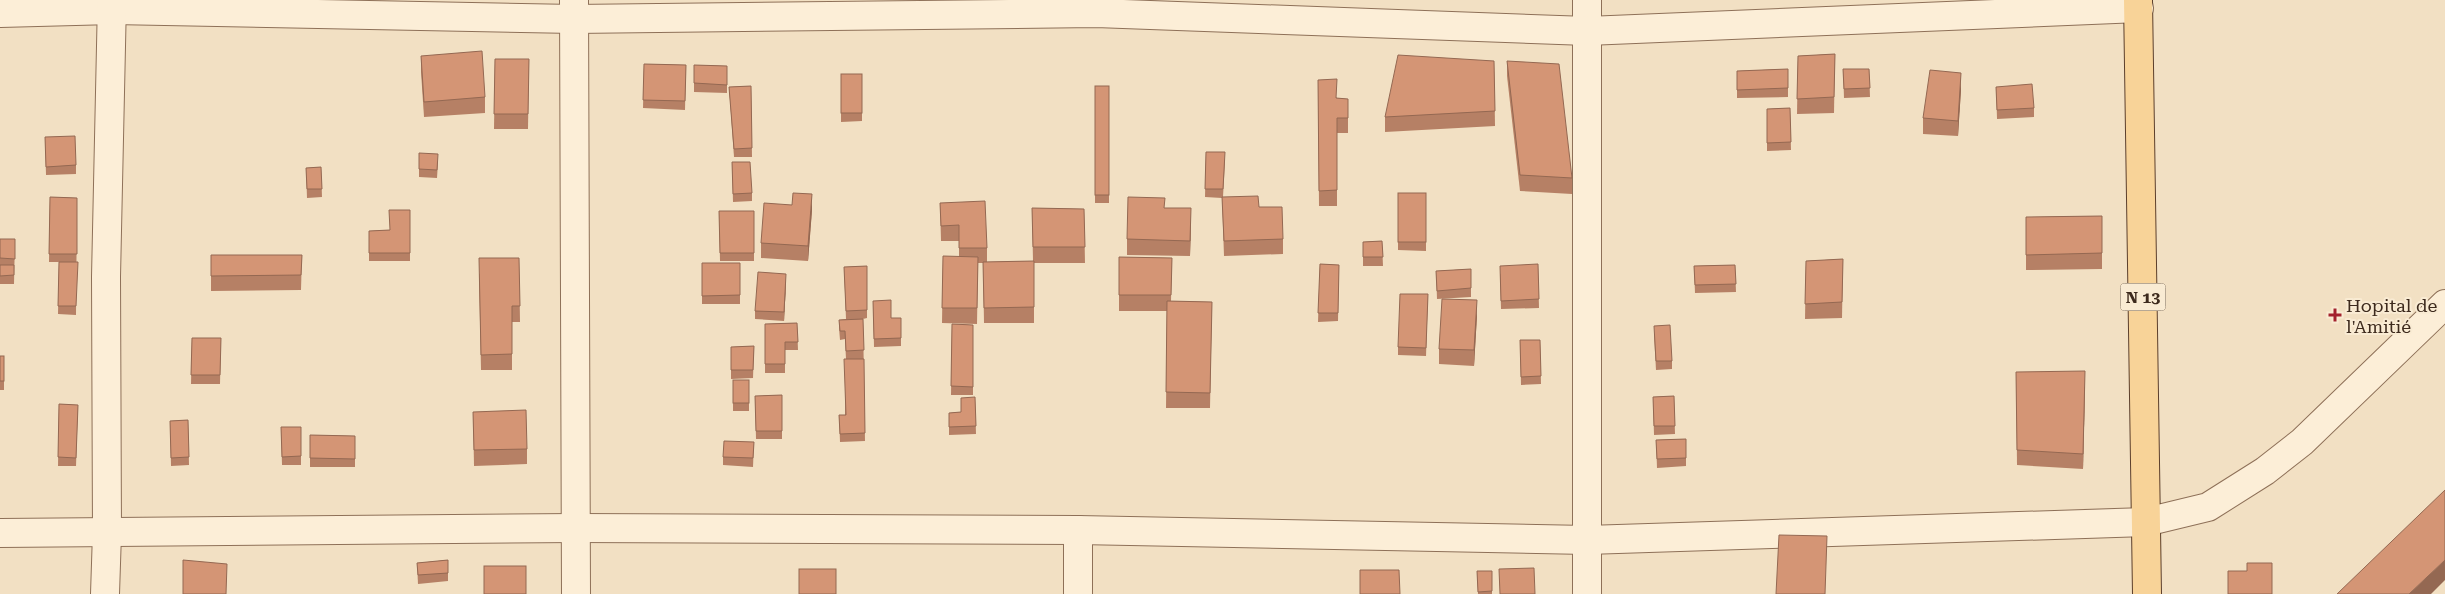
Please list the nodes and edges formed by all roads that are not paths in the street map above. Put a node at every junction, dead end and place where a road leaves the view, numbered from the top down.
1 (1587, 0) edge
2 (2139, 4) edge
3 (112, 5) edge
4 (1096, 6) edge
5 (574, 10) edge
6 (0, 13) edge
7 (1586, 31) junction
8 (2445, 304) edge
9 (2146, 522) junction
10 (576, 528) junction
11 (1078, 530) junction
12 (107, 533) junction
13 (0, 534) edge
14 (1587, 540) junction
15 (105, 594) edge
16 (576, 594) edge
17 (1078, 594) edge
18 (1587, 594) edge
19 (2147, 594) edge

1 - 7 street
2 - 7 street
2 - 9 main road, N 13
3 - 5 street
3 - 6 street
3 - 12 street
4 - 5 street
4 - 7 street
5 - 10 street
7 - 14 street
8 - 9 street
9 - 14 street
9 - 19 main road, N 13
10 - 11 street
10 - 12 street
10 - 16 street
11 - 14 street
11 - 17 street
12 - 13 street
12 - 15 street
14 - 18 street

